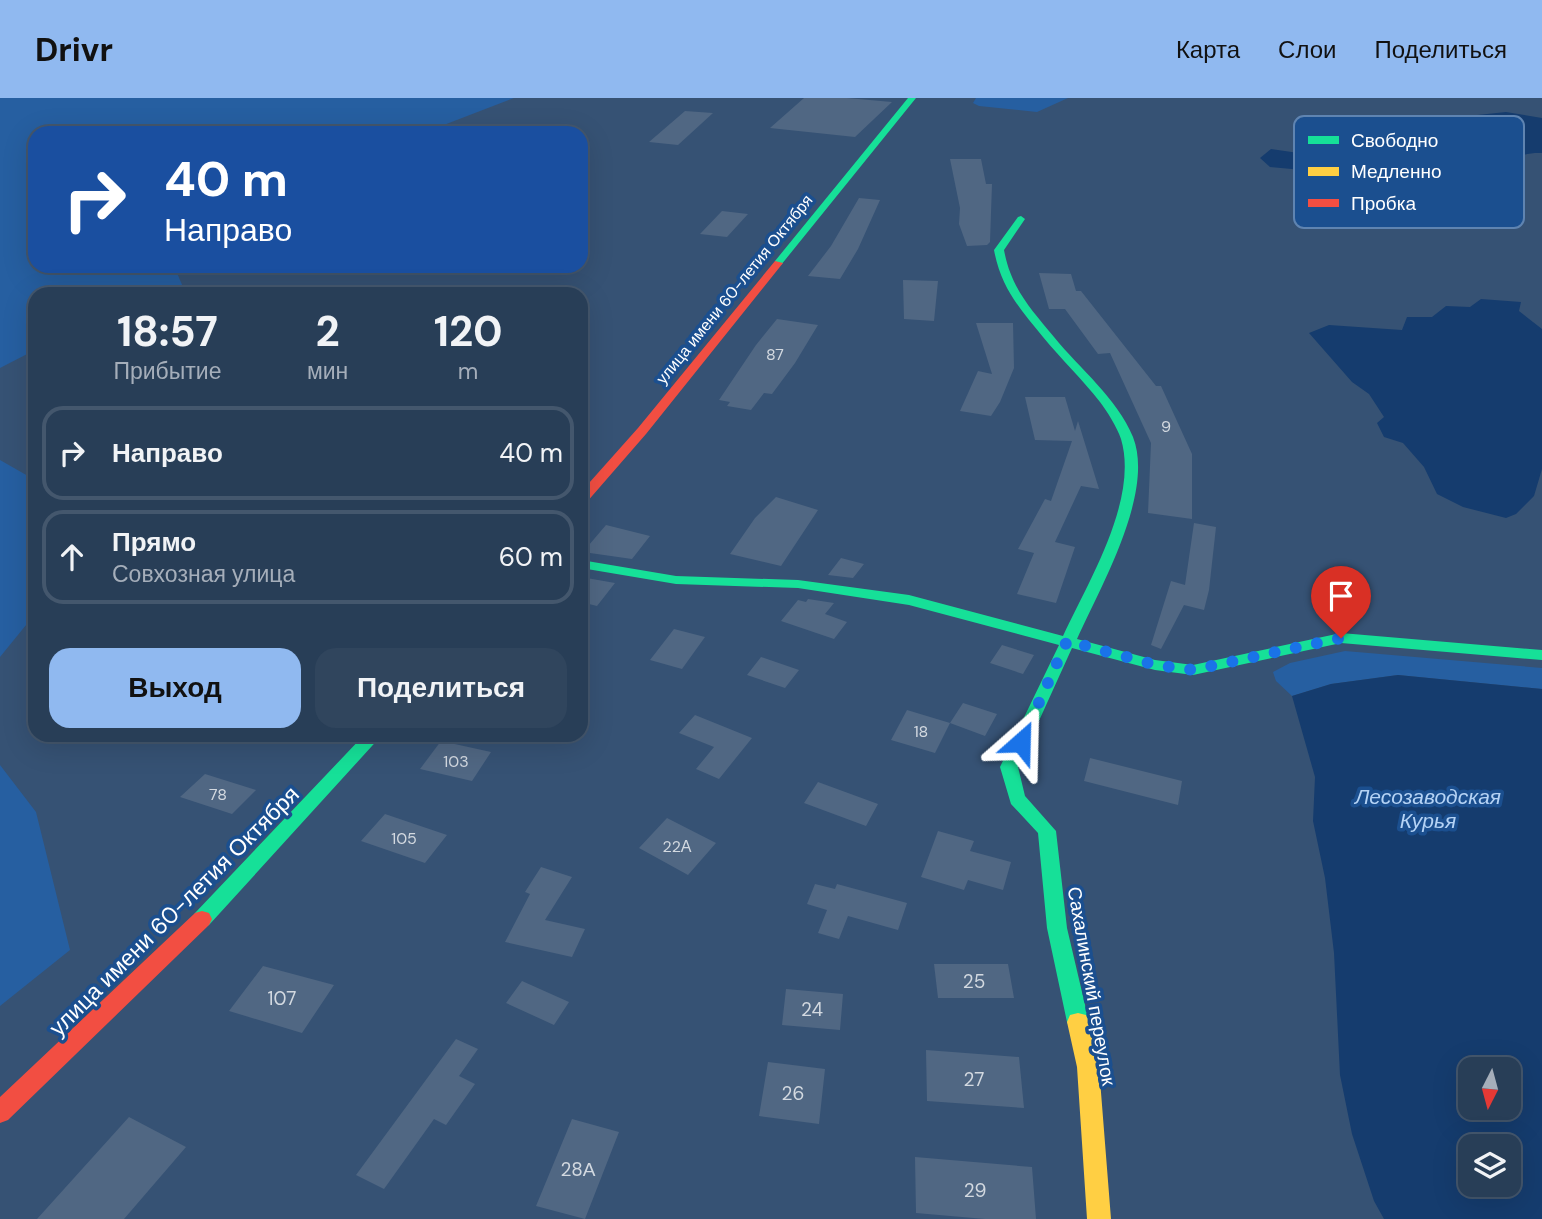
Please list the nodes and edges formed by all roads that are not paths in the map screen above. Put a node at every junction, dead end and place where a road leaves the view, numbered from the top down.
1 (912, 98) edge
2 (1021, 219) dead end
3 (588, 492) edge
4 (588, 565) edge
5 (1067, 641) junction
6 (1542, 655) edge
7 (368, 742) edge
8 (0, 1112) edge
9 (1099, 1219) edge

1 - 3 street, улица имени 60-летия Октября
2 - 5 street, Сахалинский переулок
4 - 5 street
5 - 6 street
5 - 9 street, Сахалинский переулок
7 - 8 street, улица имени 60-летия Октября

